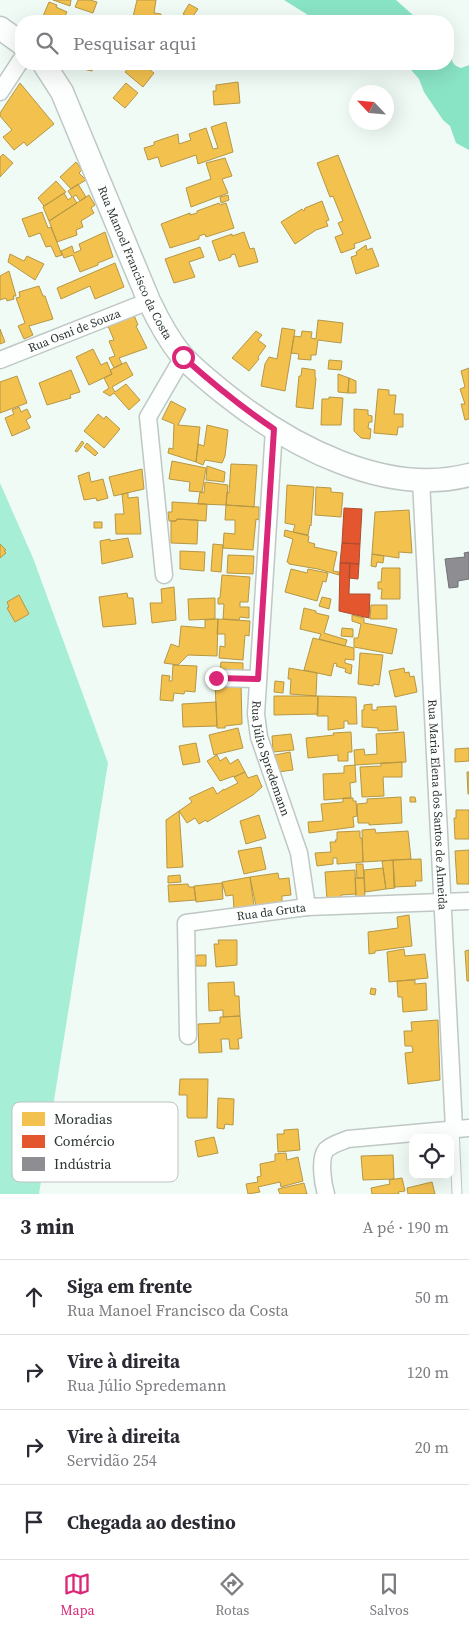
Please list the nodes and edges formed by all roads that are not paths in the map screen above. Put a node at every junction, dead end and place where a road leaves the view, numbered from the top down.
1 (0, 28) edge
2 (15, 39) edge
3 (15, 69) edge
4 (48, 70) edge
5 (0, 92) edge
6 (149, 301) junction
7 (183, 357) junction
8 (0, 360) edge
9 (274, 429) junction
10 (469, 476) edge
11 (421, 480) junction
12 (164, 575) dead end
13 (216, 678) dead end
14 (258, 679) junction
15 (469, 901) edge
16 (443, 902) junction
17 (307, 907) junction
18 (188, 1036) dead end
19 (462, 1128) edge
20 (326, 1194) edge
21 (457, 1194) edge

1 - 2 main road
3 - 5 street
4 - 6 main road, Rua Manoel Francisco da Costa
6 - 7 main road, Rua Manoel Francisco da Costa
6 - 8 street, Rua Osni de Souza
7 - 9 main road, Rua Manoel Francisco da Costa
7 - 12 street
9 - 11 main road, Rua Manoel Francisco da Costa
9 - 14 street, Rua Júlio Spredemann
10 - 11 main road, Rua Manoel Francisco da Costa
11 - 16 street, Rua Maria Elena dos Santos de Almeida
13 - 14 street
14 - 17 street, Rua Júlio Spredemann
15 - 16 street, Rua da Gruta
16 - 17 street, Rua da Gruta
16 - 19 street, Rua Maria Elena dos Santos de Almeida
17 - 18 street, Rua da Gruta
19 - 20 street
19 - 21 lane

